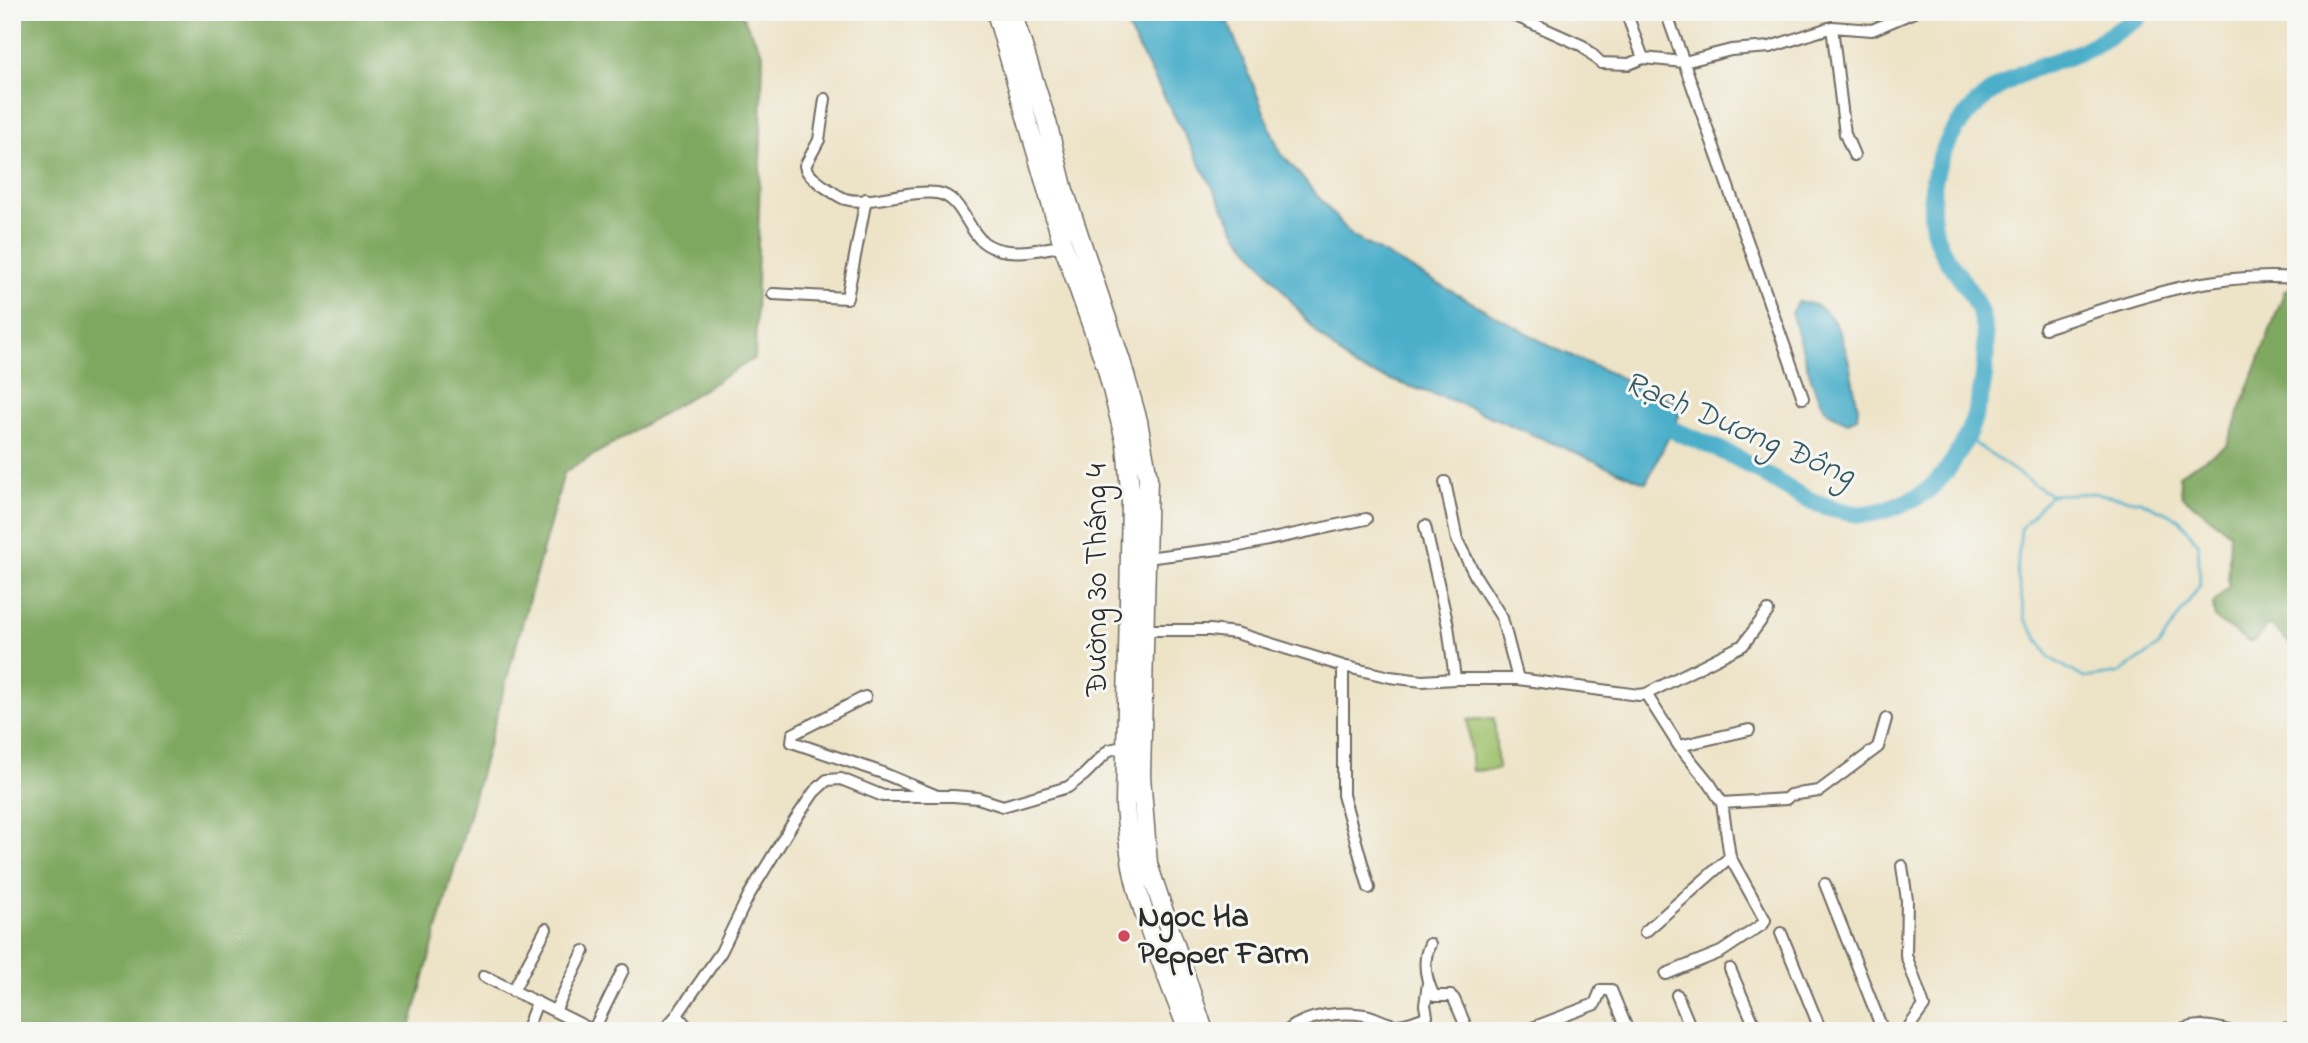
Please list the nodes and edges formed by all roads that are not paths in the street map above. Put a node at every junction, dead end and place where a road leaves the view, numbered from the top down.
1 (996, 12) edge
2 (1012, 12) edge
3 (1507, 12) edge
4 (1626, 12) edge
5 (1666, 12) edge
6 (1914, 12) edge
7 (2289, 12) edge
8 (2296, 16) edge
9 (1832, 27) junction
10 (1643, 58) junction
11 (1684, 62) junction
12 (825, 99) dead end
13 (1039, 124) junction
14 (1854, 155) dead end
15 (866, 199) junction
16 (1063, 245) junction
17 (2296, 278) edge
18 (773, 294) dead end
19 (2045, 328) dead end
20 (1114, 363) junction
21 (1803, 398) dead end
22 (1446, 482) dead end
23 (1366, 519) dead end
24 (1425, 526) dead end
25 (1146, 558) junction
26 (1768, 611) dead end
27 (1138, 630) junction
28 (1343, 666) junction
29 (1455, 678) junction
30 (1518, 679) junction
31 (1646, 694) junction
32 (865, 696) dead end
33 (1886, 719) dead end
34 (1749, 730) dead end
35 (1127, 746) junction
36 (1679, 746) junction
37 (937, 796) junction
38 (1722, 803) junction
39 (1730, 857) junction
40 (1902, 866) dead end
41 (1825, 884) dead end
42 (1369, 888) dead end
43 (1153, 911) junction
44 (546, 929) dead end
45 (1645, 932) dead end
46 (1781, 933) dead end
47 (1430, 944) dead end
48 (584, 951) dead end
49 (1730, 969) dead end
50 (624, 970) dead end
51 (1666, 974) dead end
52 (484, 976) dead end
53 (1428, 983) junction
54 (513, 991) junction
55 (1676, 995) dead end
56 (537, 1002) junction
57 (555, 1011) junction
58 (677, 1015) junction
59 (2296, 1027) edge
60 (526, 1031) edge
61 (593, 1031) edge
62 (663, 1031) edge
63 (691, 1031) edge
64 (1188, 1031) edge
65 (1204, 1031) edge
66 (1287, 1031) edge
67 (1468, 1031) edge
68 (1524, 1031) edge
69 (1628, 1031) edge
70 (1692, 1031) edge
71 (1757, 1031) edge
72 (1821, 1031) edge
73 (1883, 1031) edge
74 (1906, 1031) edge
75 (2179, 1031) edge
76 (2229, 1031) edge
77 (2269, 1031) edge

1 - 13 main road, Đường 30 Tháng 4
2 - 13 main road, Đường 30 Tháng 4
3 - 10 street
4 - 10 street
5 - 11 street
6 - 9 street
7 - 8 street
9 - 11 street
9 - 14 street
10 - 11 street
11 - 21 street
12 - 15 street
13 - 16 main road, Đường 30 Tháng 4
13 - 20 main road, Đường 30 Tháng 4
15 - 16 street
15 - 18 street
16 - 20 main road, Đường 30 Tháng 4
17 - 19 street
20 - 25 main road, Đường 30 Tháng 4
20 - 27 main road, Đường 30 Tháng 4
22 - 30 street
23 - 25 street
24 - 29 street
25 - 27 main road, Đường 30 Tháng 4
26 - 31 street
27 - 28 street
27 - 35 main road, Đường 30 Tháng 4
27 - 43 main road, Đường 30 Tháng 4
28 - 29 street
28 - 42 street
29 - 30 street
30 - 31 street
31 - 36 street
32 - 37 street
33 - 38 street
34 - 36 street
35 - 37 street
35 - 43 main road, Đường 30 Tháng 4
36 - 38 street
37 - 58 street
38 - 39 street
39 - 45 street
39 - 51 street
40 - 74 street
41 - 73 street
43 - 64 main road, Đường 30 Tháng 4
43 - 65 main road, Đường 30 Tháng 4
44 - 54 street
46 - 72 street
47 - 53 street
48 - 57 street
49 - 71 street
50 - 61 street
52 - 54 street
53 - 66 street
53 - 67 street
54 - 56 street
55 - 70 street
56 - 57 street
56 - 60 street
57 - 61 street
58 - 62 street
58 - 63 street
59 - 77 street
68 - 69 street
75 - 76 street

